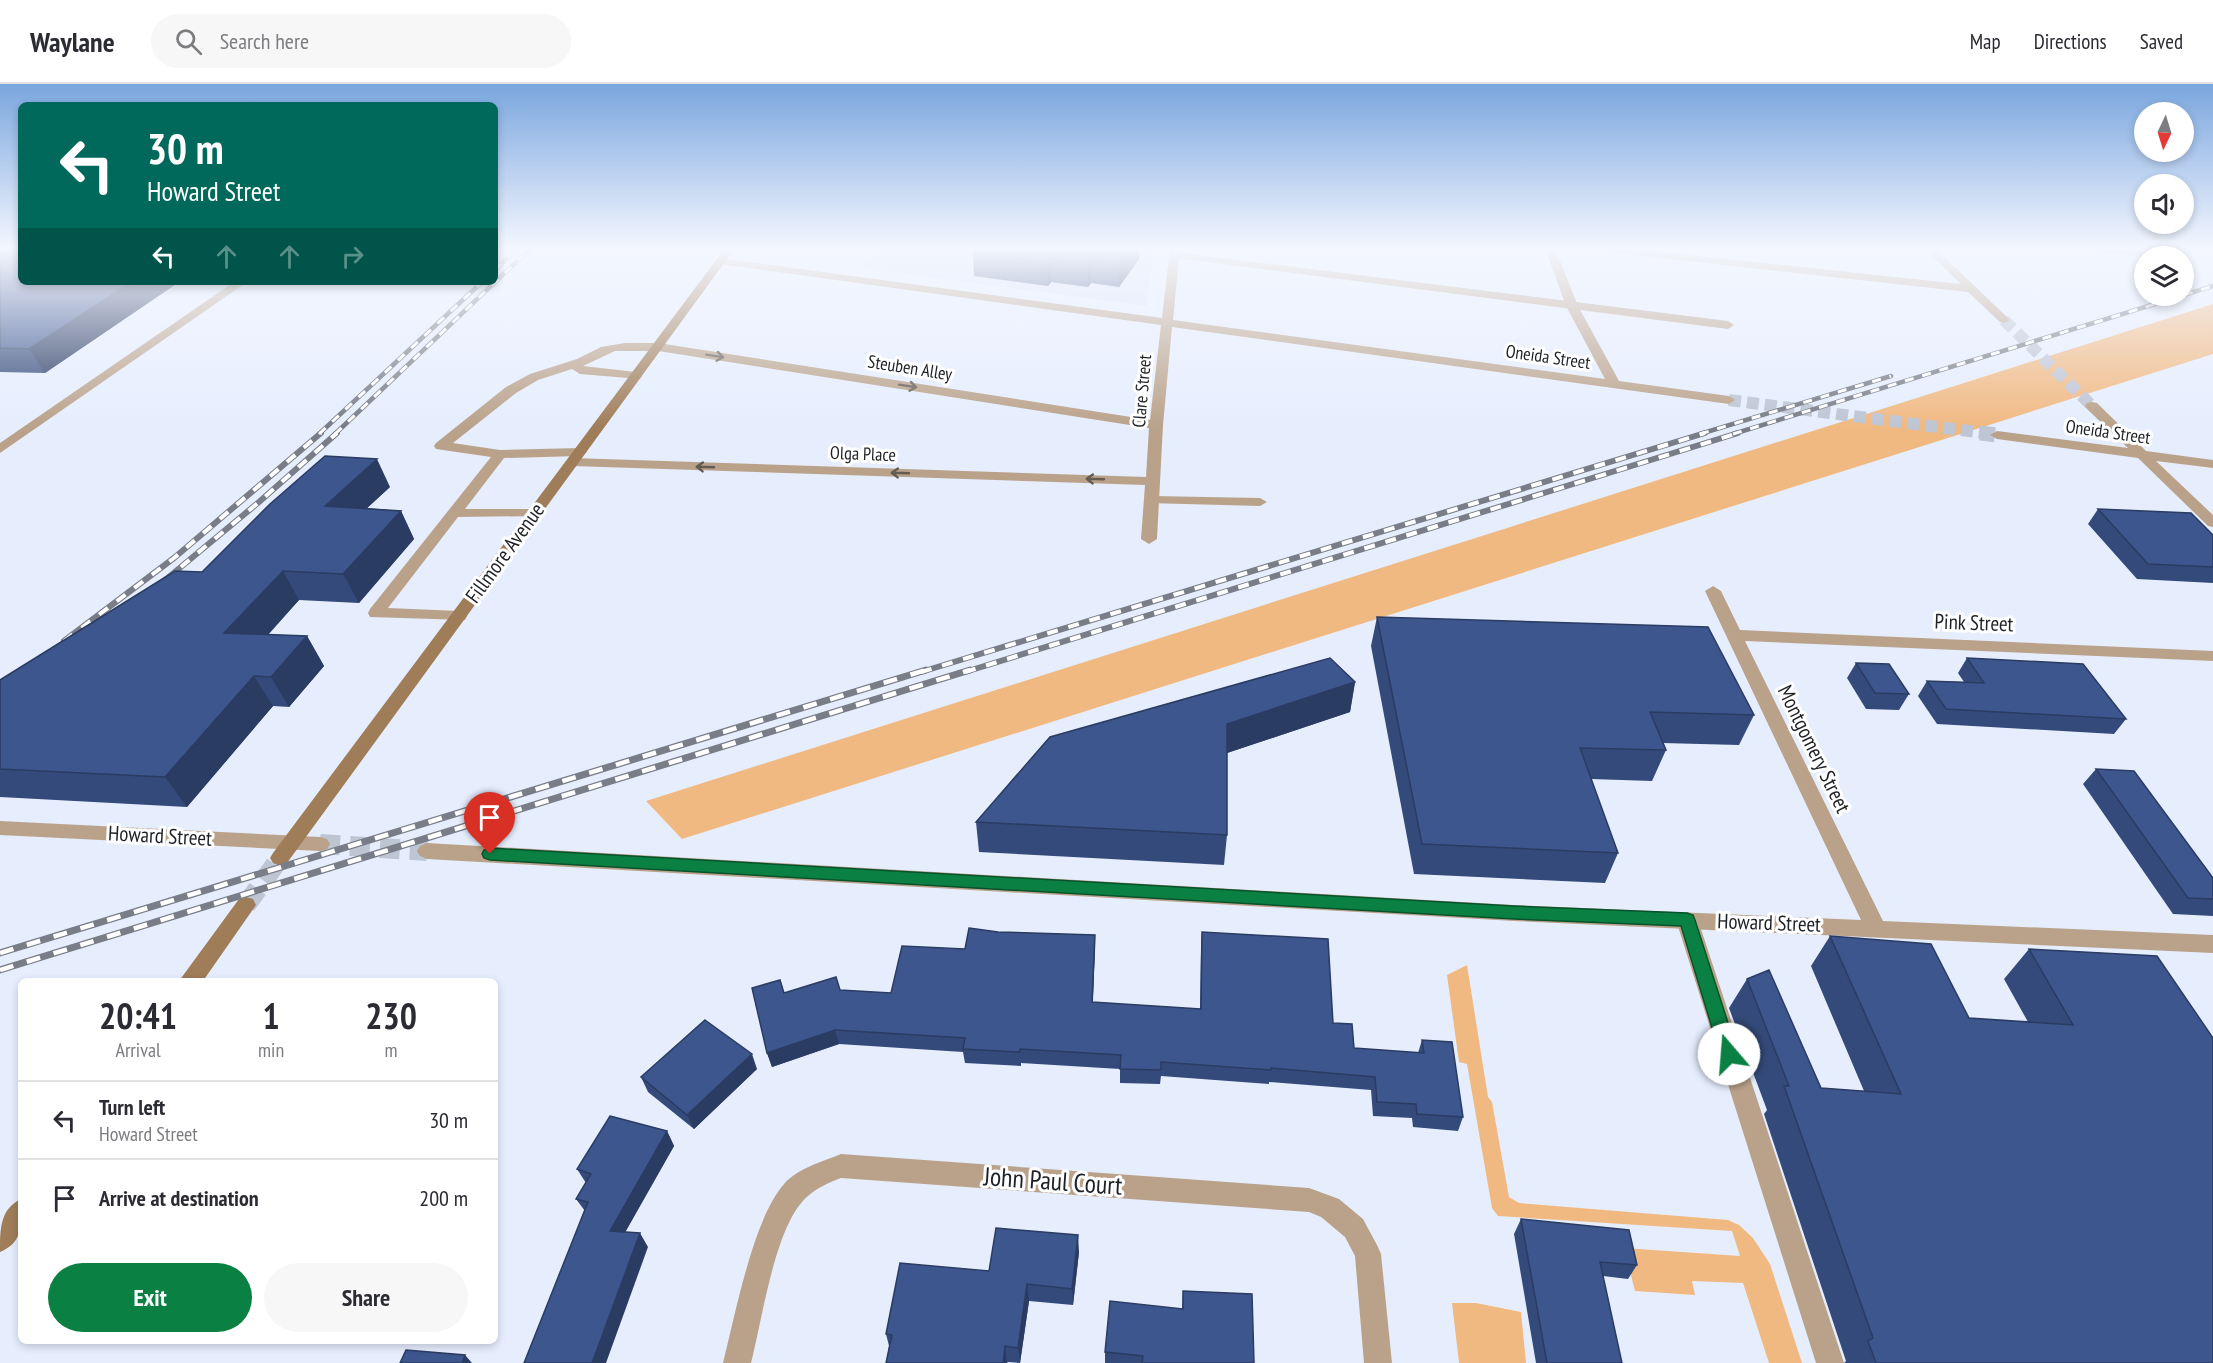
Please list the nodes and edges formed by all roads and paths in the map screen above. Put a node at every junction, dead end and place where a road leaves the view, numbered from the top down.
1 (204, 308) edge
2 (686, 308) edge
3 (1063, 308) edge
4 (1169, 308) edge
5 (1573, 308) edge
6 (1586, 308) edge
7 (1991, 308) edge
8 (2004, 320) tunnel mouth
9 (1168, 322) junction
10 (1728, 325) dead end
11 (658, 347) junction
12 (580, 362) junction
13 (636, 376) junction
14 (1614, 384) junction
15 (1729, 400) tunnel mouth
16 (2092, 406) tunnel mouth
17 (1156, 425) junction
18 (1997, 435) tunnel mouth
19 (0, 449) edge
20 (500, 454) junction
21 (2142, 454) junction
22 (576, 457) junction
23 (2213, 464) edge
24 (1153, 481) junction
25 (1152, 500) junction
26 (1260, 502) dead end
27 (454, 513) junction
28 (535, 513) junction
29 (2213, 523) edge
30 (1149, 539) dead end
31 (1713, 591) dead end
32 (459, 616) junction
33 (1733, 635) junction
34 (2213, 656) edge
35 (0, 828) edge
36 (320, 844) tunnel mouth
37 (286, 850) junction
38 (427, 851) tunnel mouth
39 (246, 904) tunnel mouth
40 (1687, 920) junction
41 (1875, 927) junction
42 (2144, 940) junction
43 (2213, 944) edge
44 (2163, 967) edge
45 (192, 978) edge
46 (18, 1215) edge
47 (0, 1239) edge
48 (737, 1363) edge
49 (1378, 1363) edge
50 (1830, 1363) edge

1 - 19 street
2 - 11 street, Fillmore Avenue
3 - 9 street, Oneida Street
4 - 9 street, Clare Street
5 - 14 street
6 - 10 street
7 - 8 street
9 - 14 street, Oneida Street
9 - 17 street, Clare Street
11 - 12 street, Steuben Alley
11 - 13 street, Fillmore Avenue
11 -> 17 street, Steuben Alley
12 - 13 street
12 - 20 street, Olga Place
13 - 22 street, Fillmore Avenue
14 - 15 street, Oneida Street
16 - 21 street
17 - 24 street, Clare Street
18 - 21 street, Oneida Street
20 - 22 street, Olga Place
20 - 27 street
21 - 23 street, Oneida Street
21 - 29 street
24 -> 22 street, Olga Place
22 - 28 street, Fillmore Avenue
24 - 25 street, Clare Street
25 - 26 street
25 - 30 street, Clare Street
27 - 28 street
27 - 32 street
28 - 32 street, Fillmore Avenue
31 - 33 street, Montgomery Street
32 - 37 street, Fillmore Avenue
33 - 34 street, Pink Street
33 - 41 street, Montgomery Street
35 - 37 street, Howard Street
36 - 37 street, Howard Street
38 - 40 street, Howard Street
39 - 45 street
40 - 41 street, Howard Street
40 - 50 street
41 - 42 street, Howard Street
42 - 43 street, Howard Street
42 - 44 street
46 - 47 street
48 - 49 street, John Paul Court

